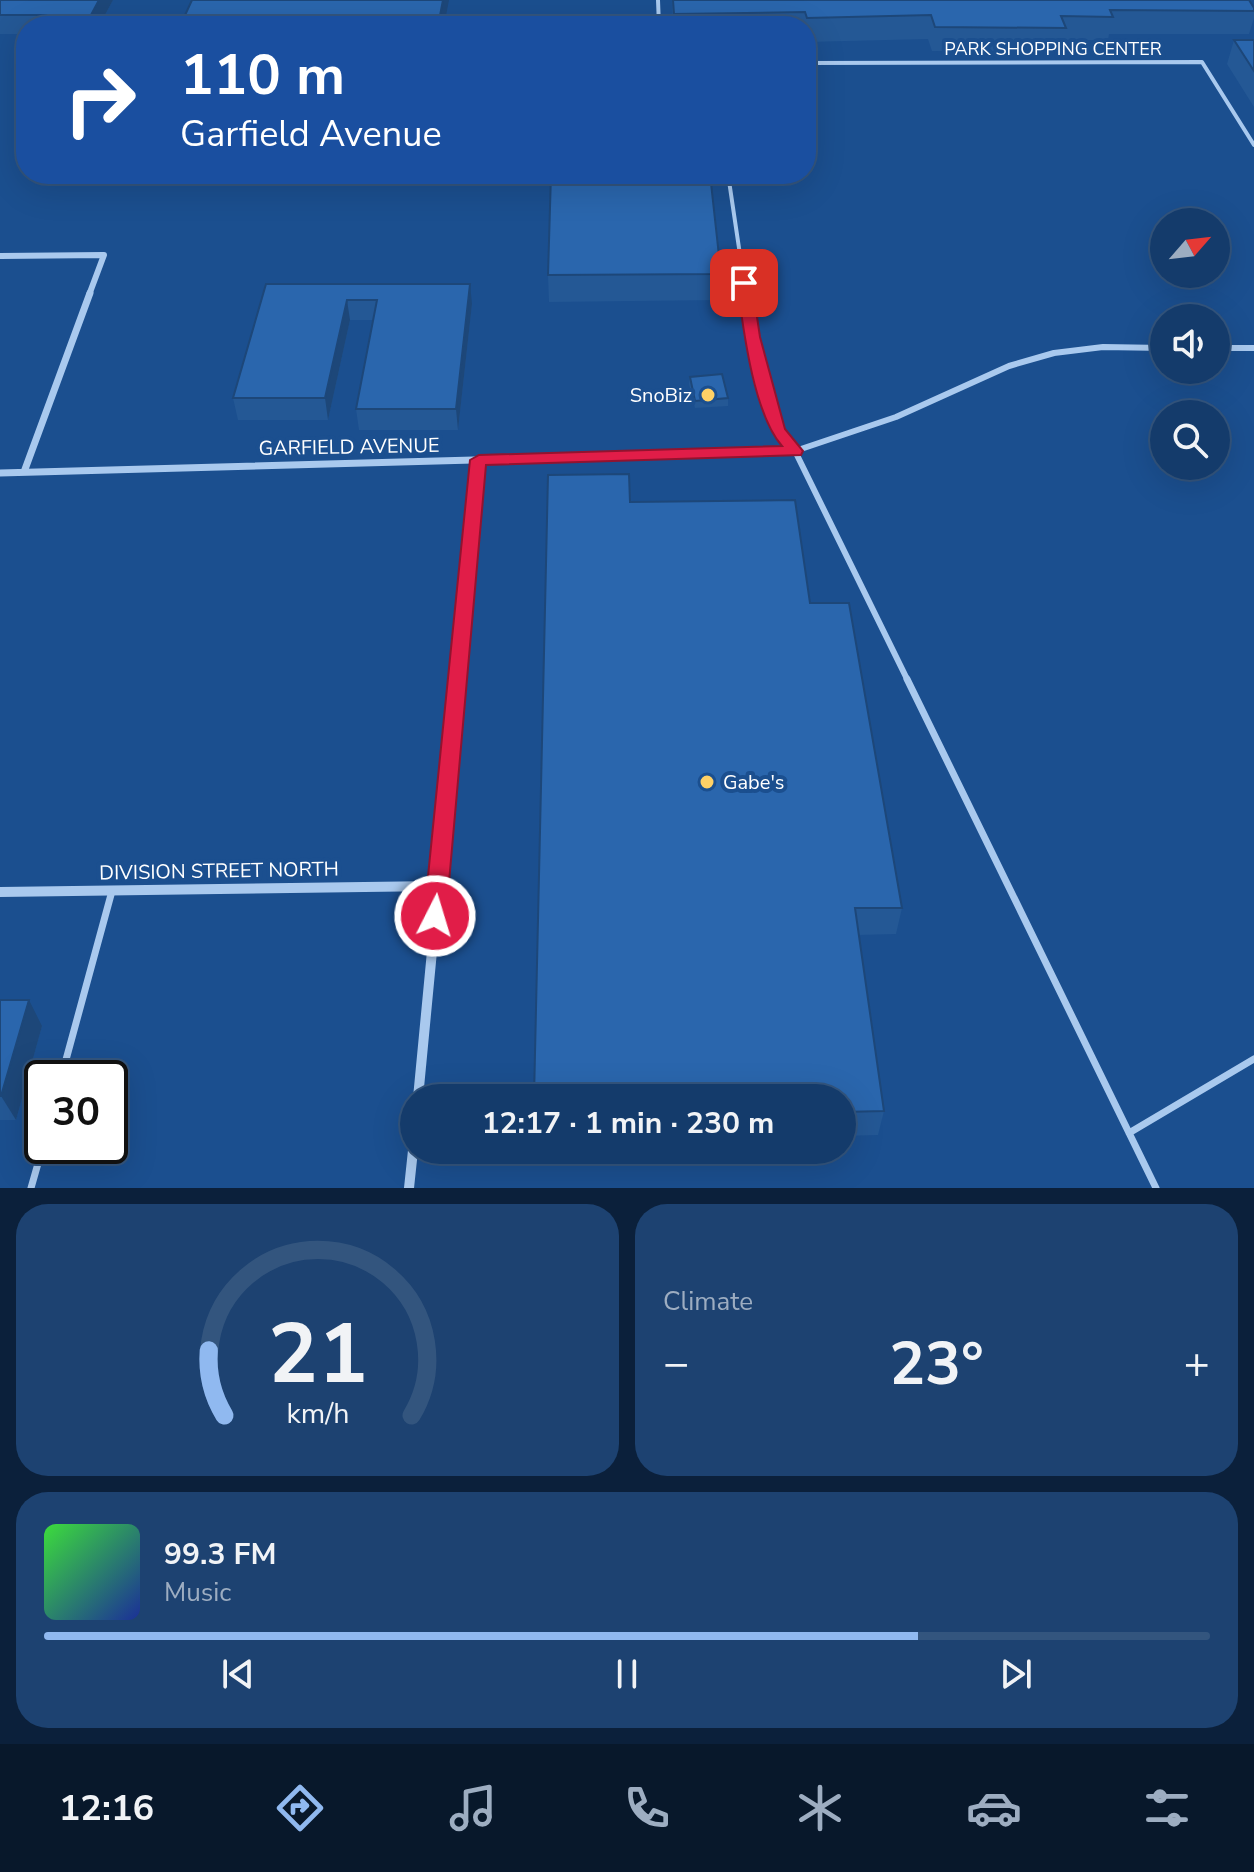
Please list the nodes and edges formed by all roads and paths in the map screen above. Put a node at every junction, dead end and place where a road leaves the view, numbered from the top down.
1 (816, 63) edge
2 (1254, 145) edge
3 (729, 184) edge
4 (0, 256) edge
5 (1150, 348) edge
6 (1230, 348) edge
7 (1254, 348) edge
8 (795, 451) junction
9 (479, 460) junction
10 (24, 472) junction
11 (0, 473) edge
12 (438, 886) junction
13 (112, 891) junction
14 (0, 892) edge
15 (1254, 1059) edge
16 (66, 1060) edge
17 (419, 1084) edge
18 (1129, 1133) junction
19 (38, 1164) edge
20 (412, 1164) edge
21 (31, 1188) edge
22 (409, 1188) edge
23 (1156, 1188) edge

1 - 2 lane, PARK SHOPPING CENTER
3 - 8 lane
4 - 10 street
5 - 8 lane
6 - 7 lane
8 - 9 street, GARFIELD AVENUE
8 - 18 lane
9 - 10 street, GARFIELD AVENUE
9 - 12 street
10 - 11 street, GARFIELD AVENUE
12 - 13 street, DIVISION STREET NORTH
12 - 17 street
13 - 14 street, DIVISION STREET NORTH
13 - 16 lane
15 - 18 lane
18 - 23 lane
19 - 21 lane
20 - 22 street

